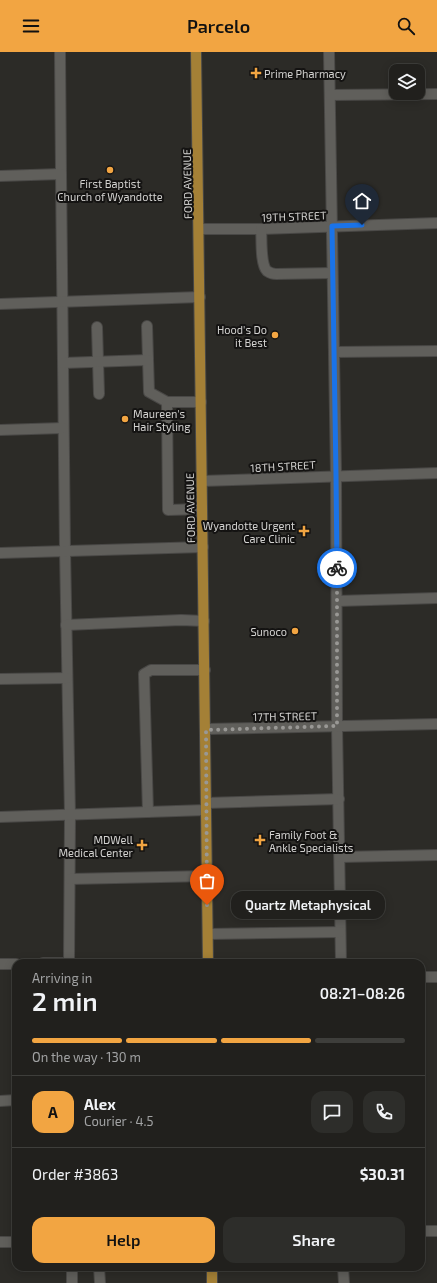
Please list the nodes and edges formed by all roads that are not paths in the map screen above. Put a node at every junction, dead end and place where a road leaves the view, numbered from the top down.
1 (60, 52) edge
2 (196, 52) edge
3 (329, 52) edge
4 (437, 94) edge
5 (330, 95) junction
6 (61, 174) junction
7 (0, 176) edge
8 (437, 223) edge
9 (332, 226) junction
10 (200, 229) junction
11 (261, 229) junction
12 (332, 272) junction
13 (200, 297) junction
14 (62, 302) junction
15 (0, 304) edge
16 (148, 326) dead end
17 (97, 327) dead end
18 (437, 351) edge
19 (334, 352) junction
20 (148, 360) junction
21 (98, 362) junction
22 (62, 363) junction
23 (99, 394) dead end
24 (167, 402) junction
25 (201, 402) junction
26 (63, 428) junction
27 (0, 430) edge
28 (437, 473) edge
29 (336, 475) junction
30 (202, 481) junction
31 (202, 509) junction
32 (203, 547) junction
33 (65, 550) junction
34 (0, 552) edge
35 (437, 598) edge
36 (337, 601) junction
37 (204, 621) junction
38 (66, 625) junction
39 (205, 670) junction
40 (67, 678) junction
41 (0, 680) edge
42 (437, 724) edge
43 (337, 726) junction
44 (206, 730) junction
45 (339, 799) junction
46 (206, 807) junction
47 (148, 812) junction
48 (70, 815) junction
49 (0, 817) edge
50 (437, 855) edge
51 (340, 857) junction
52 (207, 876) junction
53 (70, 879) junction
54 (340, 932) junction
55 (208, 934) junction
56 (69, 959) edge
57 (208, 959) edge
58 (341, 959) edge
59 (0, 964) edge
60 (12, 964) edge
61 (437, 976) edge
62 (425, 977) edge
63 (12, 1100) edge
64 (0, 1101) edge
65 (425, 1231) edge
66 (437, 1231) edge
67 (0, 1242) edge
68 (12, 1242) edge
69 (72, 1271) edge
70 (99, 1271) edge
71 (212, 1271) edge
72 (343, 1271) edge
73 (72, 1283) edge
74 (100, 1283) edge
75 (212, 1283) edge
76 (344, 1283) edge

1 - 6 street
2 - 10 main road, FORD AVENUE
3 - 5 street
4 - 5 street
5 - 9 street
6 - 7 street
6 - 14 street
8 - 9 street, 19TH STREET
9 - 11 street, 19TH STREET
9 - 12 street
10 - 11 street, 19TH STREET
10 - 13 main road, FORD AVENUE
11 - 12 street
12 - 19 street
13 - 14 street
13 - 25 main road, FORD AVENUE
14 - 15 street
14 - 22 street
16 - 20 street
17 - 21 street
18 - 19 street
19 - 29 street
20 - 21 street
20 - 24 street
21 - 22 street
21 - 23 street
22 - 26 street
24 - 25 street
24 - 31 street
25 - 30 main road, FORD AVENUE
26 - 27 street
26 - 33 street
28 - 29 street, 18TH STREET
29 - 30 street, 18TH STREET
29 - 36 street
30 - 31 main road, FORD AVENUE
31 - 32 main road, FORD AVENUE
32 - 33 street
32 - 37 main road, FORD AVENUE
33 - 34 street
33 - 38 street
35 - 36 street
36 - 43 street
37 - 38 street
37 - 39 main road, FORD AVENUE
38 - 40 street
39 - 44 main road, FORD AVENUE
39 - 47 street
40 - 41 street
40 - 48 street
42 - 43 street, 17TH STREET
43 - 44 street, 17TH STREET
43 - 45 street
44 - 46 main road, FORD AVENUE
45 - 46 street
45 - 51 street
46 - 47 street
46 - 52 main road, FORD AVENUE
47 - 48 street
48 - 49 street
48 - 53 street
50 - 51 street
51 - 54 street
52 - 53 street
52 - 55 main road, FORD AVENUE
53 - 56 street
54 - 55 street
54 - 58 street
55 - 57 main road, FORD AVENUE
59 - 60 street
61 - 62 street
63 - 64 street
65 - 66 street
67 - 68 street
69 - 73 street
70 - 74 street
71 - 75 main road
72 - 76 street

